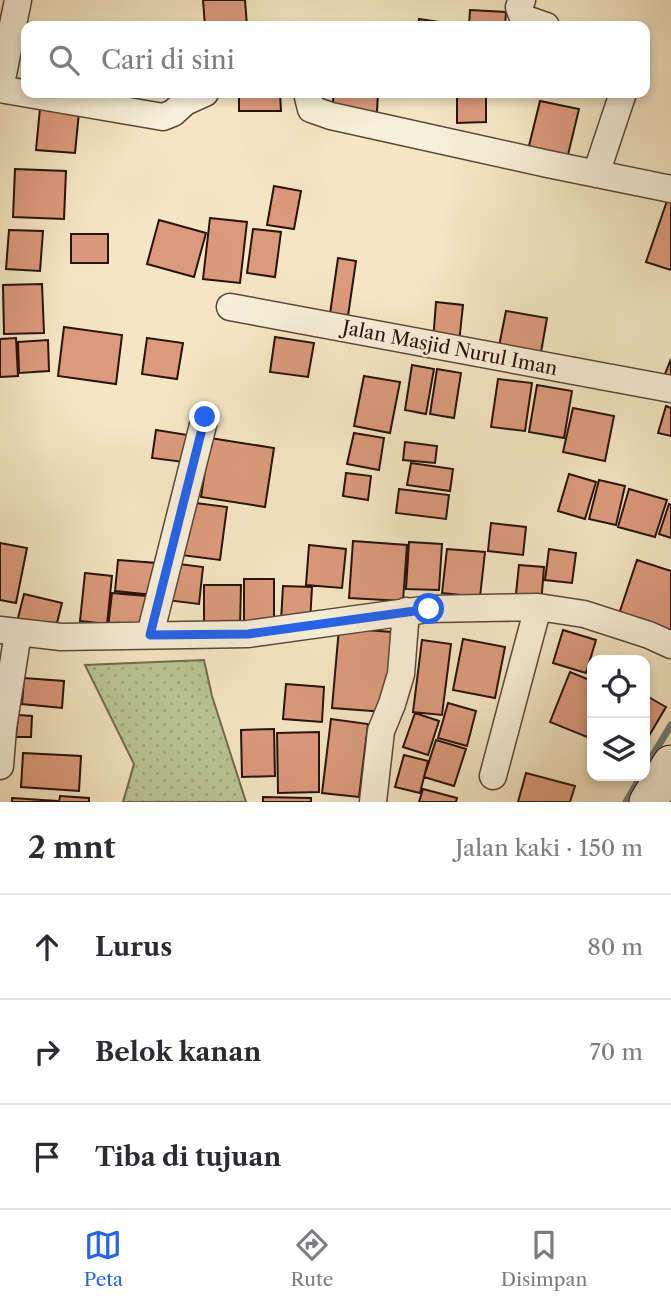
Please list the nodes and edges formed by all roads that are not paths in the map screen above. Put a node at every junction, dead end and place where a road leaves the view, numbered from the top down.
1 (18, 0) edge
2 (522, 0) edge
3 (532, 21) edge
4 (0, 89) edge
5 (21, 93) edge
6 (52, 98) edge
7 (194, 98) edge
8 (308, 98) edge
9 (621, 98) edge
10 (596, 174) junction
11 (671, 188) edge
12 (230, 307) dead end
13 (671, 389) edge
14 (205, 417) dead end
15 (538, 607) junction
16 (406, 611) junction
17 (9, 631) edge
18 (150, 635) junction
19 (671, 645) edge
20 (671, 764) edge
21 (0, 766) edge
22 (493, 776) dead end
23 (373, 802) edge
24 (648, 802) edge

1 - 4 street
2 - 3 street
4 - 5 street
6 - 7 street
8 - 10 street
9 - 10 street
10 - 11 street
12 - 13 street, Jalan Masjid Nurul Iman
14 - 18 street
15 - 16 street
15 - 19 street
15 - 22 street
16 - 18 street
16 - 23 street
17 - 18 street
17 - 21 street
20 - 24 main road

